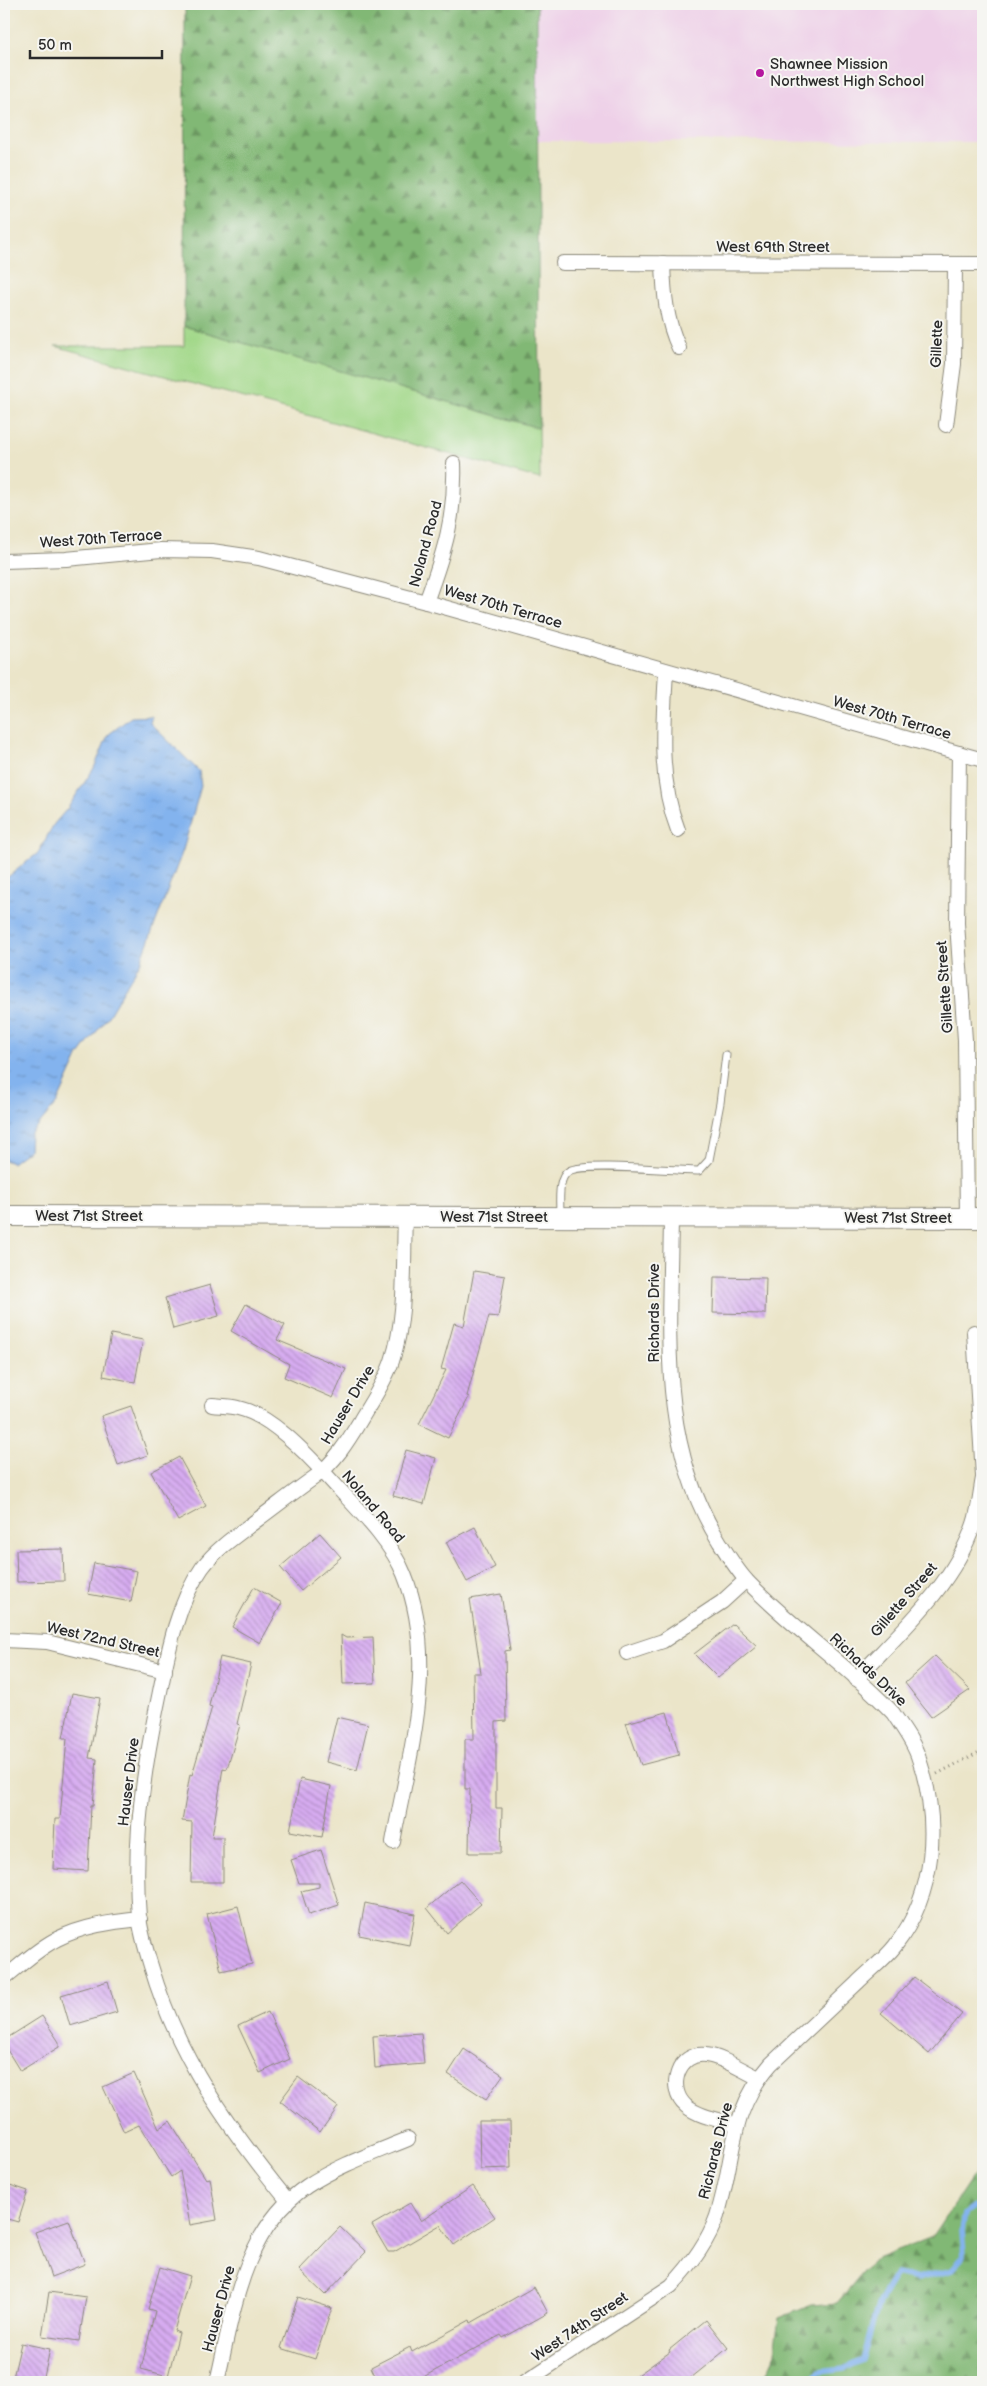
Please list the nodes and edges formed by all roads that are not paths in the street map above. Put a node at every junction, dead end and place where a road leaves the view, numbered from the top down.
1 (563, 263) dead end
2 (663, 263) junction
3 (955, 264) junction
4 (983, 264) edge
5 (679, 348) dead end
6 (946, 425) dead end
7 (454, 464) dead end
8 (4, 561) edge
9 (426, 602) junction
10 (666, 671) junction
11 (959, 753) junction
12 (983, 760) edge
13 (678, 830) dead end
14 (726, 1055) dead end
15 (4, 1216) edge
16 (405, 1217) junction
17 (560, 1217) junction
18 (672, 1217) junction
19 (975, 1218) edge
20 (974, 1332) dead end
21 (212, 1405) dead end
22 (322, 1471) junction
23 (983, 1477) edge
24 (746, 1580) junction
25 (4, 1640) edge
26 (626, 1653) dead end
27 (165, 1671) junction
28 (856, 1679) junction
29 (393, 1842) dead end
30 (140, 1919) junction
31 (4, 1978) edge
32 (758, 2078) junction
33 (737, 2125) junction
34 (408, 2139) dead end
35 (288, 2201) junction
36 (652, 2299) joint
37 (217, 2382) edge
38 (525, 2382) edge

1 - 2 street, West 69th Street
2 - 3 street, West 69th Street
2 - 5 street
3 - 4 street, West 69th Street
3 - 6 street, Gillette
7 - 9 street, Noland Road
8 - 9 street, West 70th Terrace
9 - 10 street, West 70th Terrace
10 - 11 street, West 70th Terrace
10 - 13 street
11 - 12 street, West 70th Terrace
11 - 19 street, Gillette Street
14 - 17 lane
15 - 16 street, West 71st Street
16 - 17 street, West 71st Street
16 - 22 street, Hauser Drive
17 - 18 street, West 71st Street
18 - 19 street, West 71st Street
18 - 24 street, Richards Drive
20 - 23 street, Gillette Street
21 - 22 street, Noland Road
22 - 27 street, Hauser Drive
22 - 29 street, Noland Road
23 - 28 street, Gillette Street
24 - 26 street
24 - 28 street, Richards Drive
25 - 27 street, West 72nd Street
27 - 30 street, Hauser Drive
28 - 32 street, Richards Drive
30 - 31 street
30 - 35 street, Hauser Drive
32 - 33 street, Richards Drive
32 - 33 street
33 - 36 street, Richards Drive
34 - 35 street
35 - 37 street, Hauser Drive
36 - 38 street, West 74th Street

